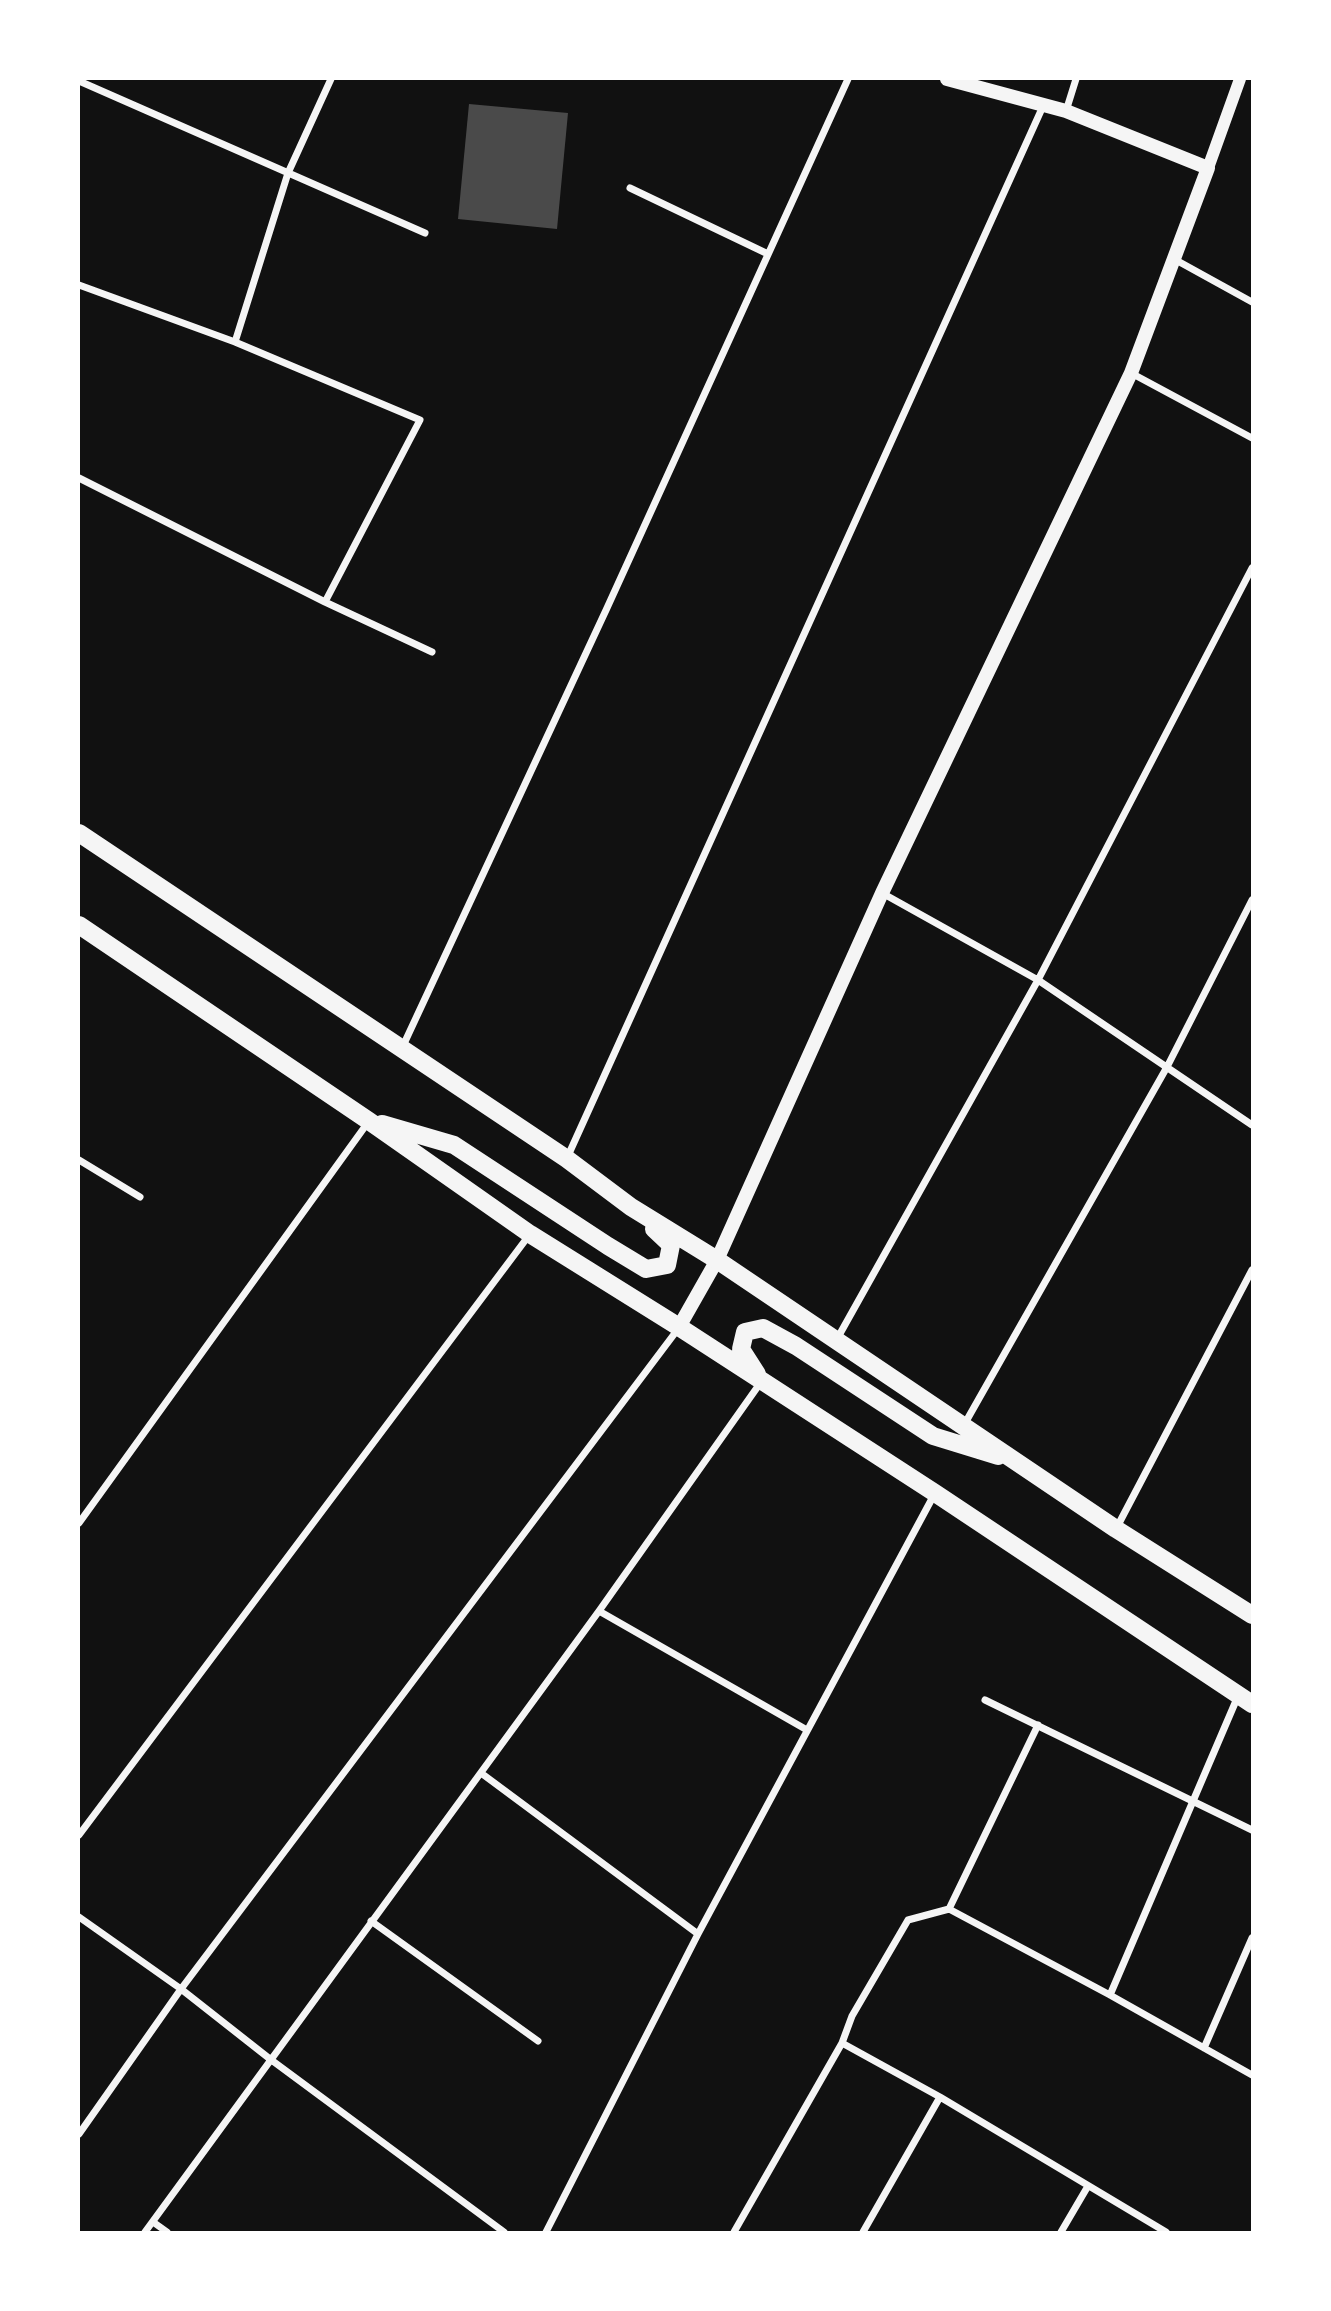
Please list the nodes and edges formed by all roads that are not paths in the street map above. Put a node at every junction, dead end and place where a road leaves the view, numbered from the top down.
1 (331, 79) edge
2 (848, 79) edge
3 (947, 79) edge
4 (1076, 79) edge
5 (1240, 79) edge
6 (79, 81) edge
7 (1044, 104) junction
8 (1066, 111) junction
9 (1208, 168) junction
10 (288, 173) junction
11 (630, 188) dead end
12 (425, 233) dead end
13 (768, 254) junction
14 (1174, 259) junction
15 (79, 285) edge
16 (1252, 302) edge
17 (235, 342) junction
18 (1131, 373) junction
19 (1252, 438) edge
20 (79, 478) edge
21 (1252, 568) edge
22 (325, 602) junction
23 (432, 652) dead end
24 (79, 833) edge
25 (882, 893) junction
26 (1252, 900) edge
27 (79, 925) edge
28 (1038, 980) junction
29 (402, 1049) junction
30 (1167, 1067) junction
31 (369, 1121) junction
32 (1252, 1125) edge
33 (567, 1159) junction
34 (79, 1160) edge
35 (140, 1196) dead end
36 (631, 1207) junction
37 (530, 1234) junction
38 (717, 1260) junction
39 (1252, 1270) edge
40 (679, 1327) junction
41 (837, 1339) junction
42 (762, 1381) junction
43 (964, 1426) junction
44 (1015, 1461) junction
45 (934, 1493) junction
46 (79, 1523) edge
47 (1116, 1529) junction
48 (599, 1611) junction
49 (1252, 1615) edge
50 (985, 1700) dead end
51 (1245, 1700) edge
52 (1038, 1725) junction
53 (807, 1730) junction
54 (481, 1773) junction
55 (1194, 1801) junction
56 (1252, 1830) edge
57 (79, 1835) edge
58 (948, 1909) junction
59 (79, 1917) edge
60 (371, 1921) junction
61 (698, 1934) junction
62 (1252, 1938) edge
63 (181, 1989) junction
64 (1110, 1995) junction
65 (538, 2041) dead end
66 (842, 2043) junction
67 (1204, 2048) junction
68 (270, 2059) junction
69 (1252, 2075) edge
70 (940, 2097) junction
71 (79, 2134) edge
72 (1088, 2186) junction
73 (153, 2222) junction
74 (145, 2232) edge
75 (167, 2232) edge
76 (504, 2232) edge
77 (546, 2232) edge
78 (734, 2232) edge
79 (863, 2232) edge
80 (1061, 2232) edge
81 (1166, 2232) edge

1 - 10 street
2 - 13 street
3 - 7 main road
4 - 8 street
5 - 9 street
6 - 10 street
7 - 8 main road
7 - 33 street
8 - 9 main road
9 - 14 main road
10 - 12 street
10 - 17 street
11 - 13 street
13 - 29 street
14 - 16 street
14 - 18 main road
15 - 17 street
17 - 22 street
18 - 19 street
18 - 25 main road
20 - 22 street
21 - 28 street
22 - 23 street
24 - 29 main road
25 - 28 street
25 - 38 main road
26 - 30 street
27 - 31 main road
28 - 30 street
28 - 41 street
29 - 33 main road
30 - 32 street
30 - 43 street
31 - 36 main road
31 - 37 main road
31 - 46 street
33 - 36 main road
34 - 35 street
36 - 38 main road
37 - 40 main road
37 - 57 street
38 - 40 main road
38 - 41 main road
39 - 47 street
40 - 42 main road
40 - 63 street
41 - 43 main road
42 - 44 main road
42 - 45 main road
42 - 48 street
43 - 44 main road
44 - 47 main road
45 - 51 main road
45 - 53 street
47 - 49 main road
48 - 53 street
48 - 54 street
50 - 52 street
51 - 55 street
52 - 55 street
52 - 58 street
53 - 61 street
54 - 60 street
54 - 61 street
55 - 56 street
55 - 64 street
58 - 64 street
58 - 66 street
59 - 63 street
60 - 65 street
60 - 68 street
61 - 77 street
62 - 67 street
63 - 68 street
63 - 71 street
64 - 67 street
66 - 70 street
66 - 78 street
67 - 69 street
68 - 73 street
68 - 76 street
70 - 72 street
70 - 79 street
72 - 80 street
72 - 81 street
73 - 74 street
73 - 75 street

